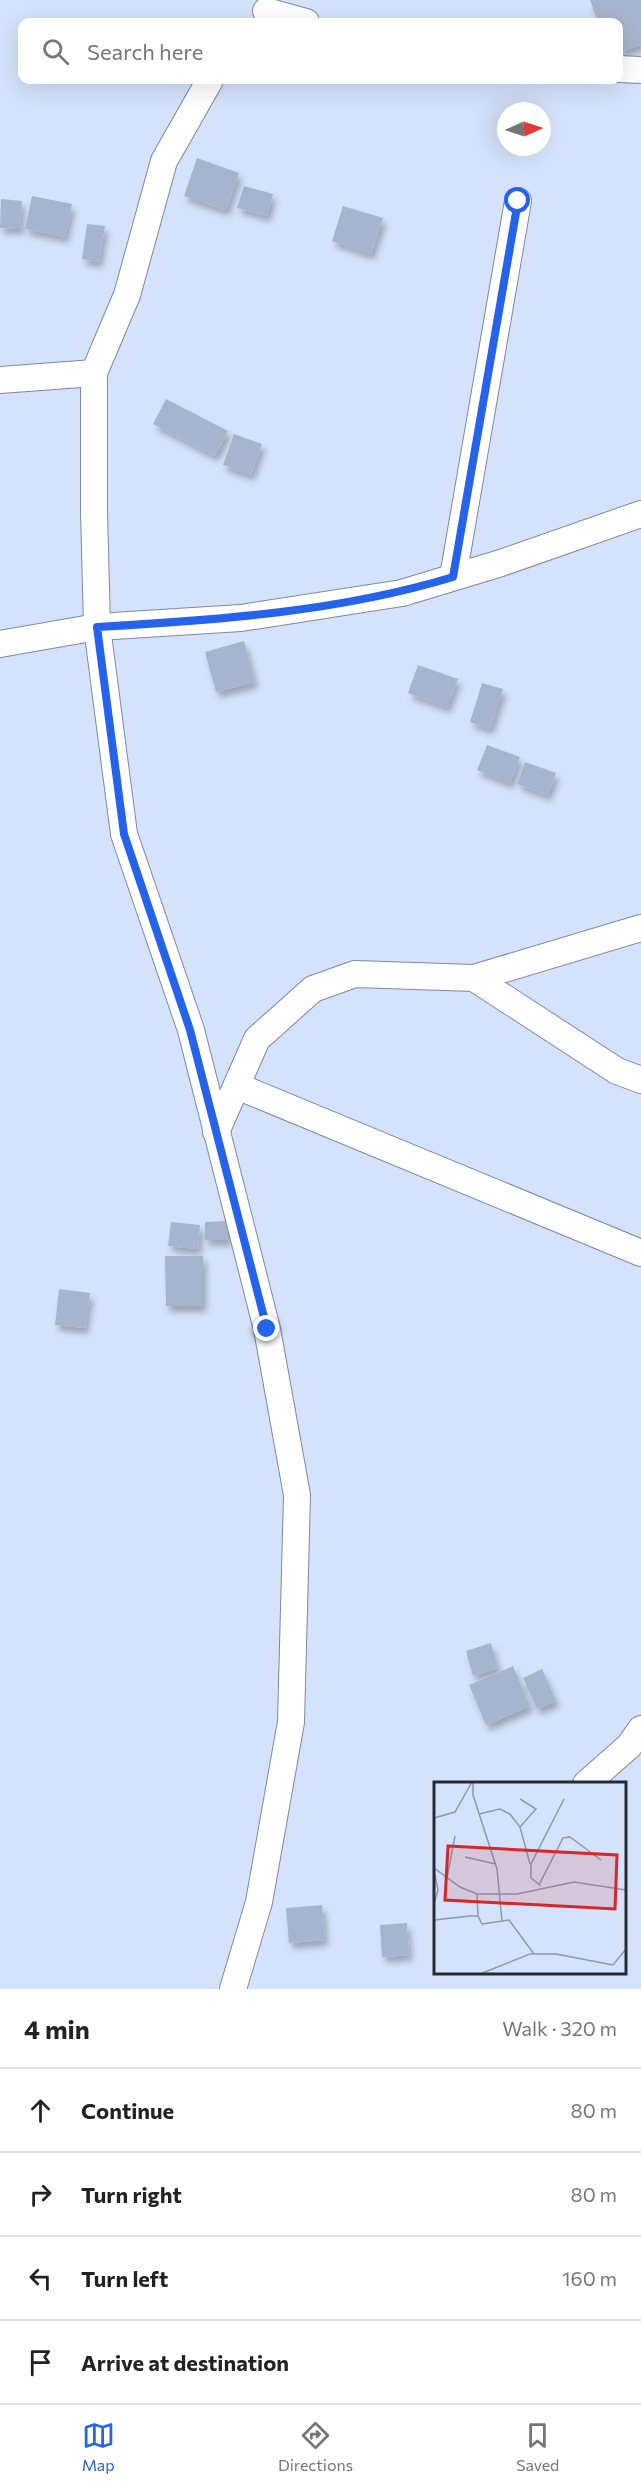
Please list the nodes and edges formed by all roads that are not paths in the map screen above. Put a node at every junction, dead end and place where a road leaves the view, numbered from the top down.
1 (266, 11) edge
2 (291, 18) edge
3 (623, 69) edge
4 (641, 70) edge
5 (208, 84) edge
6 (518, 201) dead end
7 (94, 373) junction
8 (0, 380) edge
9 (641, 514) edge
10 (453, 577) junction
11 (97, 627) junction
12 (0, 644) edge
13 (641, 928) edge
14 (474, 978) junction
15 (641, 1080) edge
16 (237, 1086) junction
17 (216, 1132) junction
18 (641, 1253) edge
19 (641, 1729) edge
20 (588, 1782) edge
21 (233, 1989) edge

1 - 2 street
3 - 4 street
5 - 7 street
6 - 10 street
7 - 8 street
7 - 11 street
9 - 10 street
10 - 11 street
11 - 12 street
11 - 17 street
13 - 14 street
14 - 15 street
14 - 16 street
16 - 17 street
16 - 18 street
17 - 21 street
19 - 20 street

